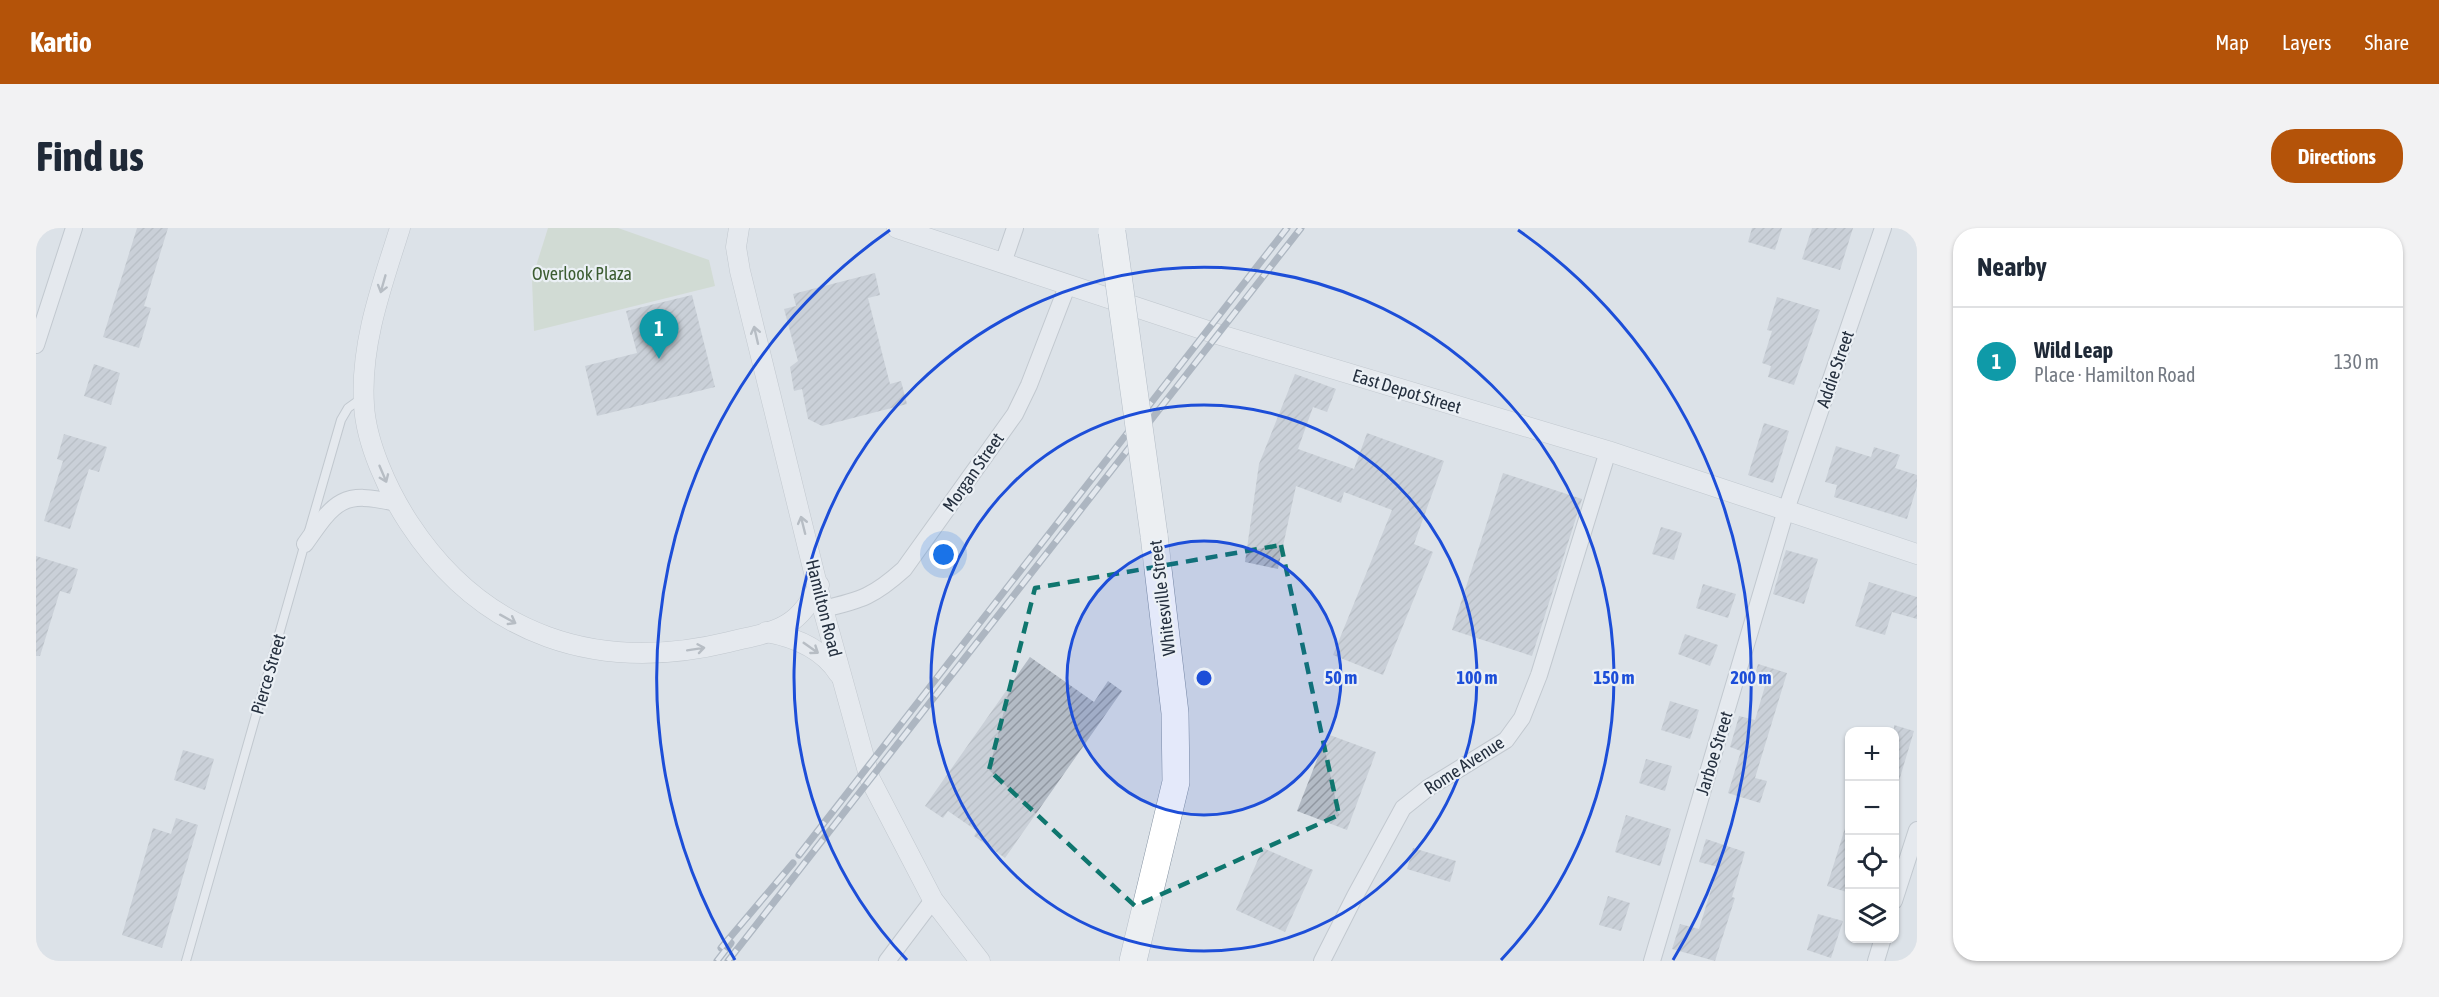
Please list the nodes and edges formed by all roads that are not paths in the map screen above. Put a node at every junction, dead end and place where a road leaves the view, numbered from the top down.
1 (74, 228) edge
2 (400, 228) edge
3 (738, 228) edge
4 (897, 228) edge
5 (1015, 228) edge
6 (1883, 228) edge
7 (1112, 230) edge
8 (1004, 263) junction
9 (1068, 284) junction
10 (41, 315) edge
11 (36, 345) edge
12 (364, 397) junction
13 (1608, 451) junction
14 (396, 504) junction
15 (1786, 510) junction
16 (305, 544) junction
17 (1917, 554) edge
18 (819, 585) junction
19 (823, 609) junction
20 (766, 632) junction
21 (844, 683) junction
22 (1917, 830) edge
23 (1898, 889) edge
24 (933, 900) junction
25 (1144, 915) junction
26 (1882, 943) edge
27 (186, 961) edge
28 (887, 961) edge
29 (980, 961) edge
30 (1133, 961) edge
31 (1146, 961) edge
32 (1322, 961) edge
33 (1652, 961) edge
34 (1876, 961) edge

1 - 10 street
2 -> 12 street
18 -> 3 street, Hamilton Road
4 - 8 street, East Depot Street
5 - 8 street
6 - 15 street, Addie Street
7 - 25 highway, Whitesville Street, bridge
8 - 9 street, East Depot Street
9 - 13 street, East Depot Street
9 - 19 street, Morgan Street
10 - 11 street
12 -> 14 street
12 - 16 lane, Pierce Street
13 - 15 street, East Depot Street
13 - 32 street, Rome Avenue
14 - 16 street
14 -> 20 street
15 - 17 street, East Depot Street
15 - 33 street, Jarboe Street
16 - 27 lane, Pierce Street
18 - 19 street, Hamilton Road
18 - 20 street
19 - 21 street, Hamilton Road
20 -> 21 street
21 - 24 street, Hamilton Road
22 - 23 street
24 - 28 street
24 - 29 street, Hamilton Road
25 - 30 highway, Whitesville Street
25 - 31 highway
26 - 34 street

